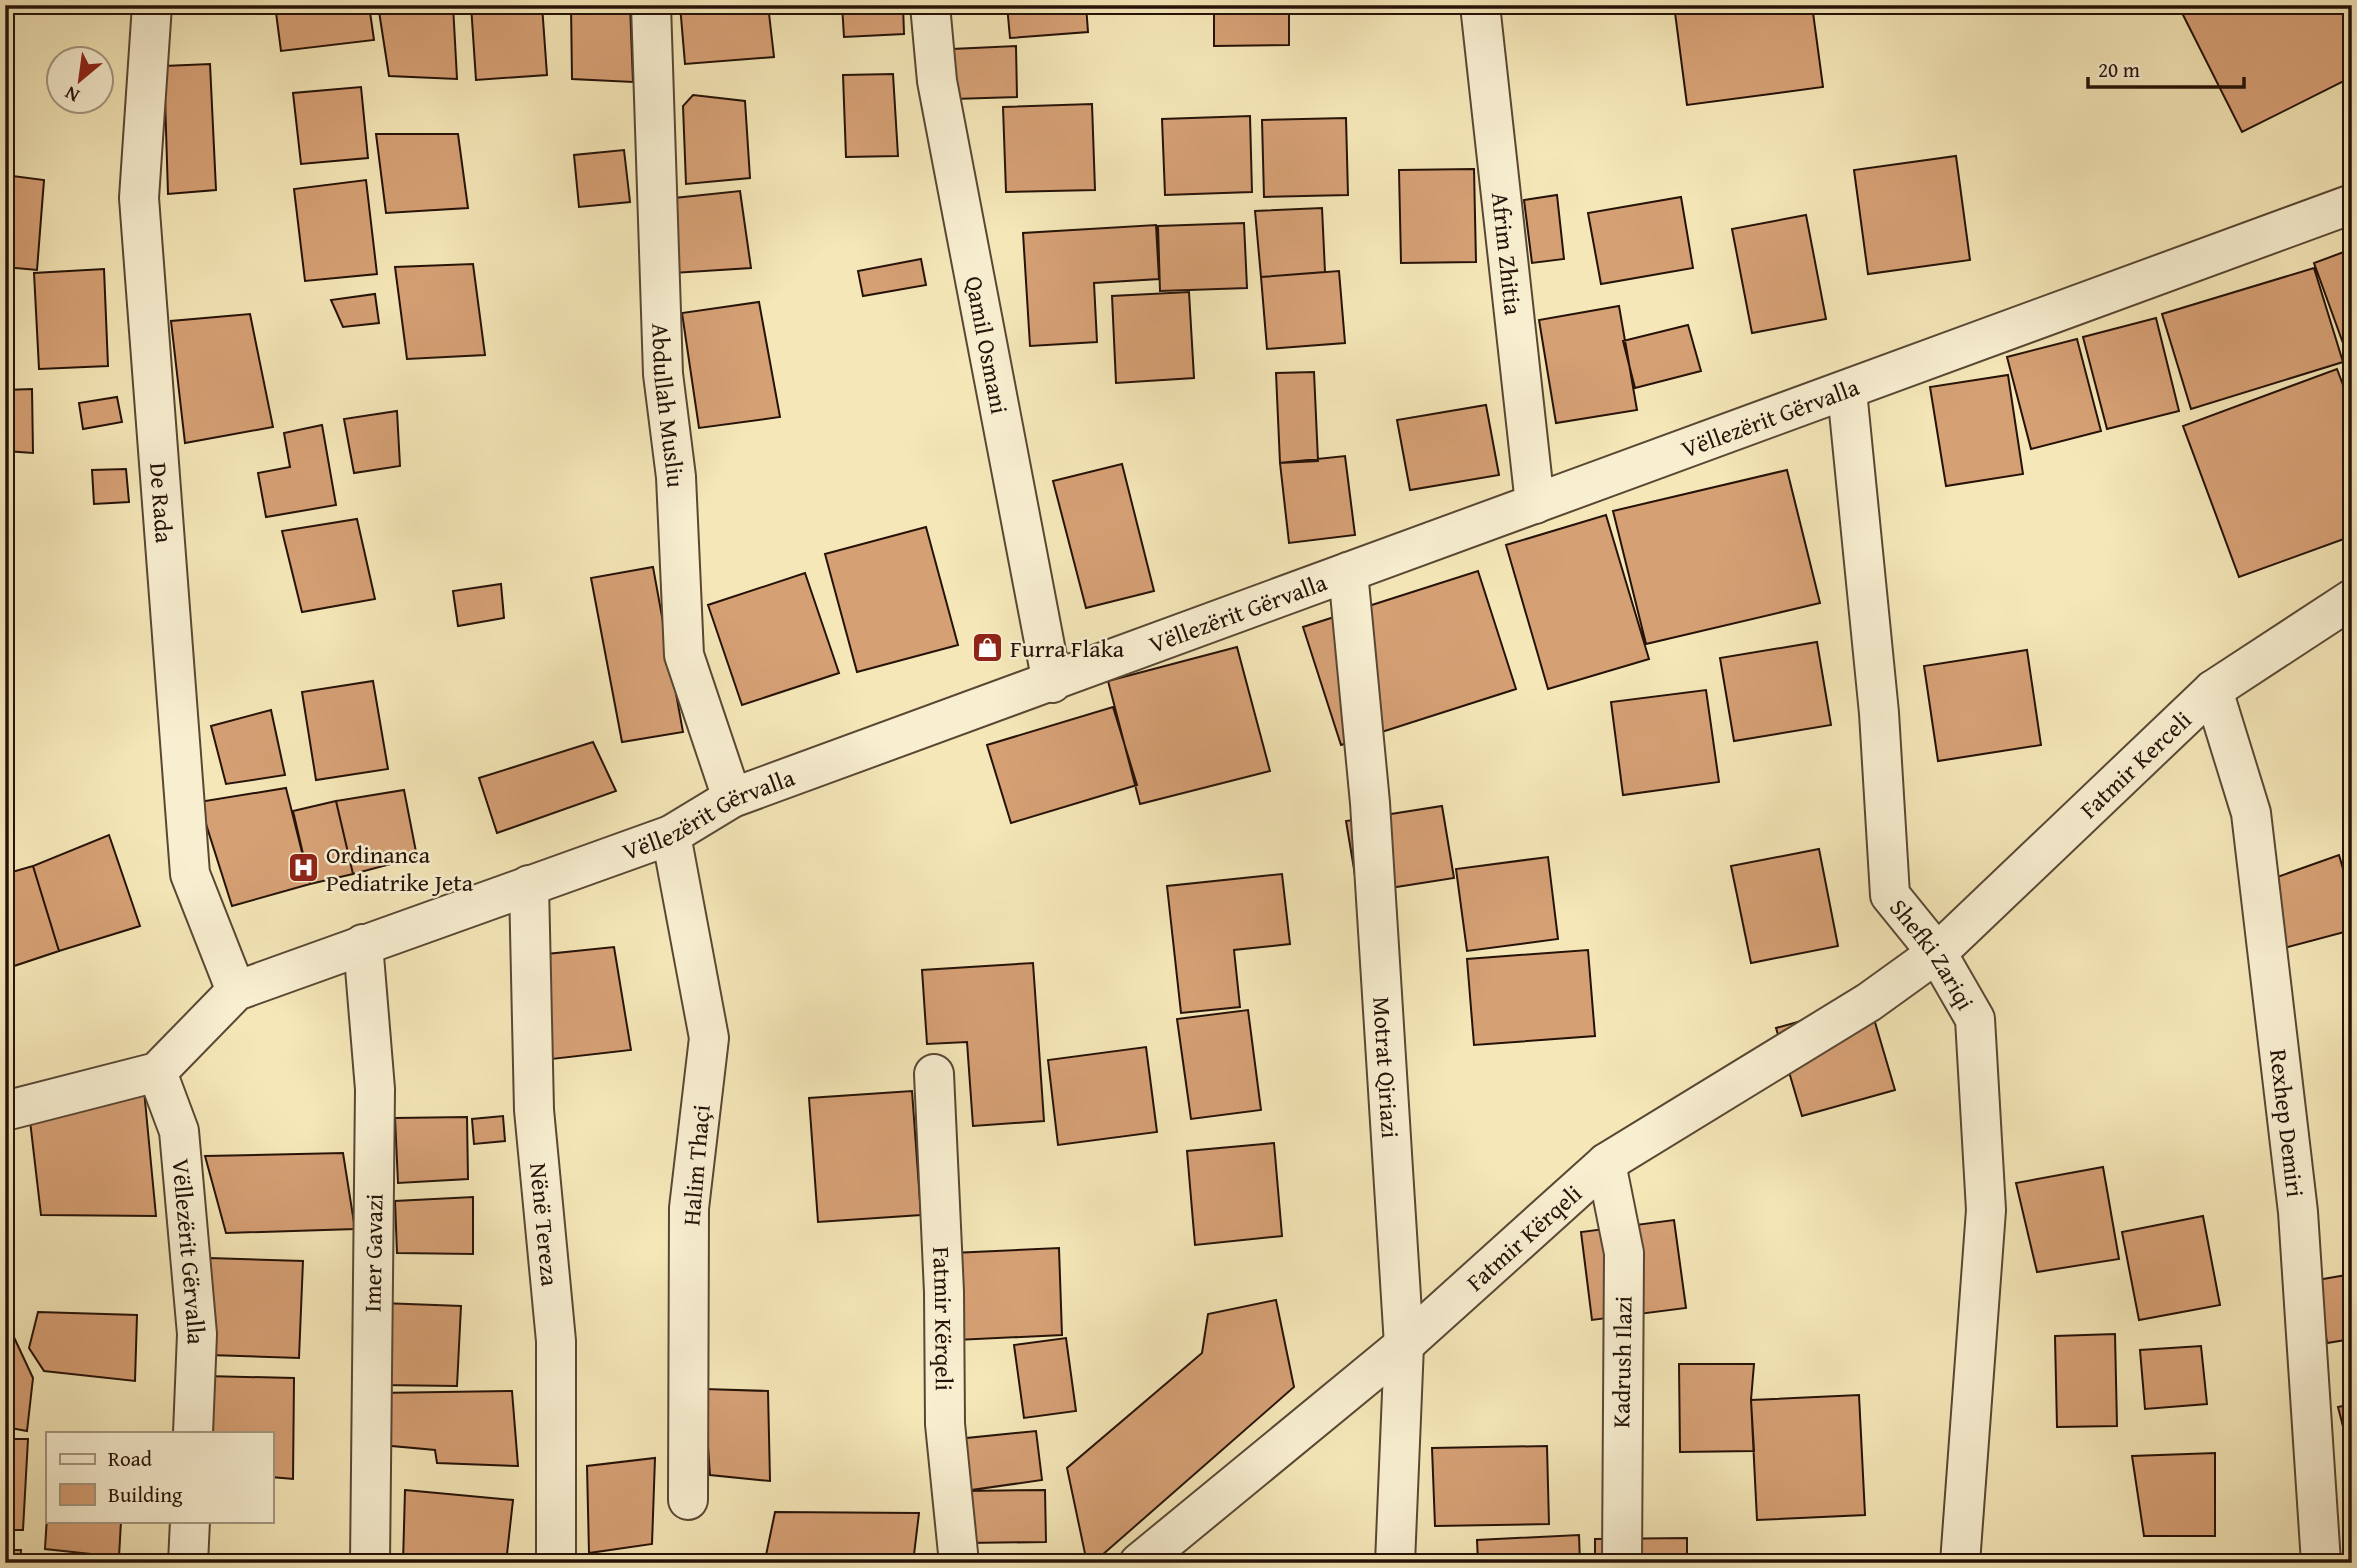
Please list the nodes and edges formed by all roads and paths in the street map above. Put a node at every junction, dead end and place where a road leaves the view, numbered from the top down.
1 (152, 5) edge
2 (651, 5) edge
3 (930, 5) edge
4 (1480, 5) edge
5 (2352, 204) edge
6 (1847, 391) junction
7 (1535, 504) junction
8 (1348, 572) junction
9 (2352, 599) edge
10 (1052, 683) junction
11 (2213, 690) junction
12 (732, 798) junction
13 (671, 835) junction
14 (529, 885) junction
15 (363, 944) junction
16 (1937, 953) junction
17 (236, 991) junction
18 (157, 1072) junction
19 (934, 1074) dead end
20 (5, 1111) edge
21 (1606, 1163) junction
22 (1404, 1345) junction
23 (193, 1432) edge
24 (688, 1500) dead end
25 (190, 1522) edge
26 (188, 1563) edge
27 (370, 1563) edge
28 (556, 1563) edge
29 (959, 1563) edge
30 (1139, 1563) edge
31 (1395, 1563) edge
32 (1622, 1563) edge
33 (1960, 1563) edge
34 (2321, 1563) edge

1 - 17 street, De Rada
2 - 12 street, Abdullah Musliu
3 - 10 street, Qamil Osmani
4 - 7 street, Afrim Zhitia
5 - 6 street, Vëllezërit Gërvalla
6 - 7 street, Vëllezërit Gërvalla
6 - 16 street, Shefki Zariqi
7 - 8 street, Vëllezërit Gërvalla
8 - 10 street, Vëllezërit Gërvalla
8 - 22 street, Motrat Qiriazi
9 - 11 street, Fatmir Kerceli
10 - 12 street, Vëllezërit Gërvalla
11 - 16 street, Fatmir Kerceli
11 - 34 street, Rexhep Demiri
12 - 13 street, Vëllezërit Gërvalla
13 - 14 street, Vëllezërit Gërvalla
13 - 24 street, Halim Thaçi
14 - 15 street, Vëllezërit Gërvalla
14 - 28 street, Nënë Tereza
15 - 17 street, Vëllezërit Gërvalla
15 - 27 street, Imer Gavazi
16 - 21 street, Fatmir Kërqeli
16 - 33 street, Shefki Zariqi
17 - 18 street, Vëllezërit Gërvalla
18 - 20 street
18 - 23 street, Vëllezërit Gërvalla
19 - 29 street, Fatmir Kërqeli
21 - 22 street, Fatmir Kërqeli
21 - 32 street, Kadrush Ilazi
22 - 30 street, Fatmir Kërqeli
22 - 31 street, Motrat Qiriazi
25 - 26 street

